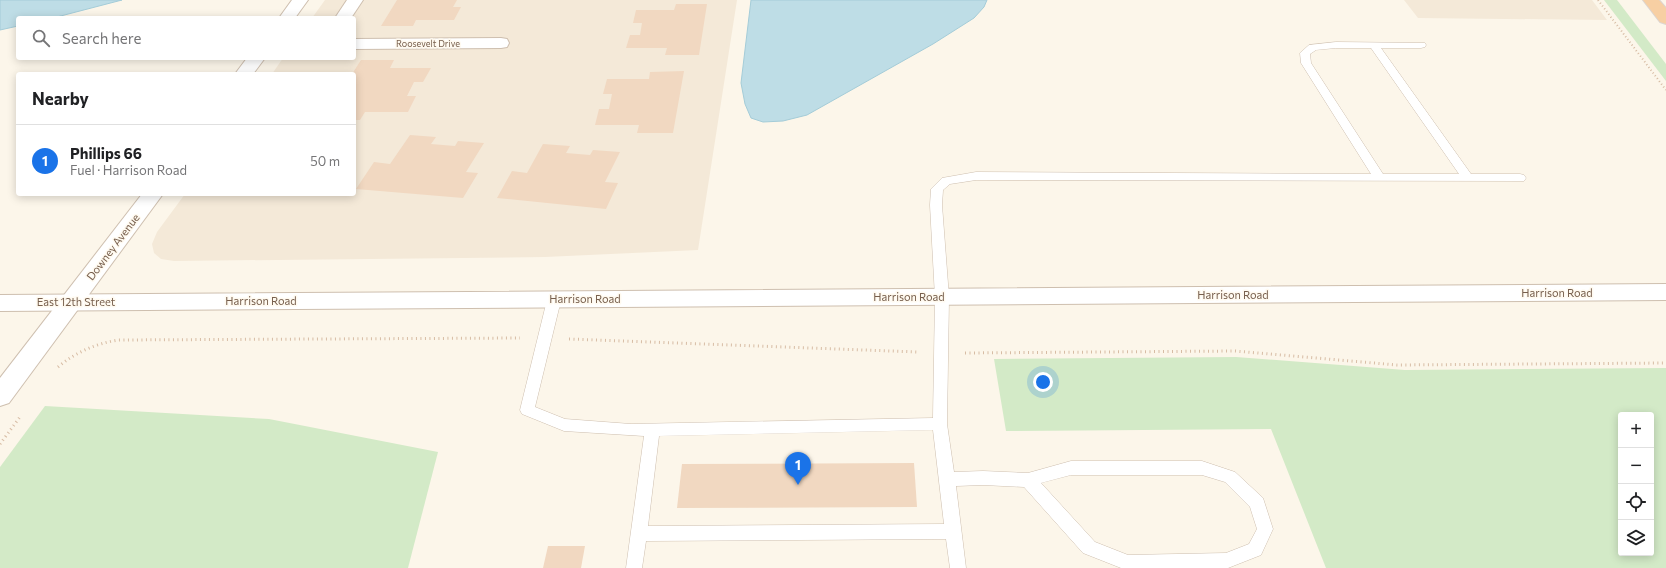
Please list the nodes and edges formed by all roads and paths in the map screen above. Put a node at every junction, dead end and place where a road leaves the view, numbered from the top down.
1 (300, 0) edge
2 (355, 0) edge
3 (1598, 0) edge
4 (1651, 0) edge
5 (288, 16) edge
6 (344, 16) edge
7 (1666, 19) edge
8 (501, 43) dead end
9 (356, 44) edge
10 (1374, 45) junction
11 (1421, 45) dead end
12 (254, 60) edge
13 (246, 72) edge
14 (1666, 90) edge
15 (1379, 177) junction
16 (1467, 177) junction
17 (1520, 178) dead end
18 (151, 196) edge
19 (1666, 292) edge
20 (942, 297) junction
21 (554, 300) junction
22 (71, 302) junction
23 (152, 302) joint
24 (0, 303) edge
25 (544, 338) junction
26 (941, 353) junction
27 (1666, 363) edge
28 (54, 372) dead end
29 (0, 396) edge
30 (22, 413) dead end
31 (940, 424) junction
32 (652, 430) junction
33 (0, 444) edge
34 (948, 479) junction
35 (1028, 480) junction
36 (954, 531) junction
37 (638, 534) junction
38 (634, 568) edge
39 (958, 568) edge

1 - 5 street
2 - 6 street
3 - 14 path
4 - 7 highway
8 - 9 street, Roosevelt Drive
10 - 11 lane
10 - 15 lane
10 - 16 lane
12 - 13 street
15 - 16 lane
15 - 20 lane
16 - 17 lane
18 - 22 street, Downey Avenue
19 - 20 street, Harrison Road
20 - 21 street, Harrison Road
20 - 26 lane
21 - 23 street, Harrison Road
21 - 25 lane
22 - 23 street, East 12th Street
22 - 24 street, East 12th Street
22 - 29 street, Downey Avenue
25 - 26 path
25 - 28 path
25 - 32 lane
26 - 27 path
26 - 31 lane
30 - 33 path
31 - 32 lane
31 - 34 lane
32 - 37 lane
34 - 35 lane
34 - 36 lane
35 - 35 lane
36 - 37 lane
36 - 39 lane
37 - 38 lane

